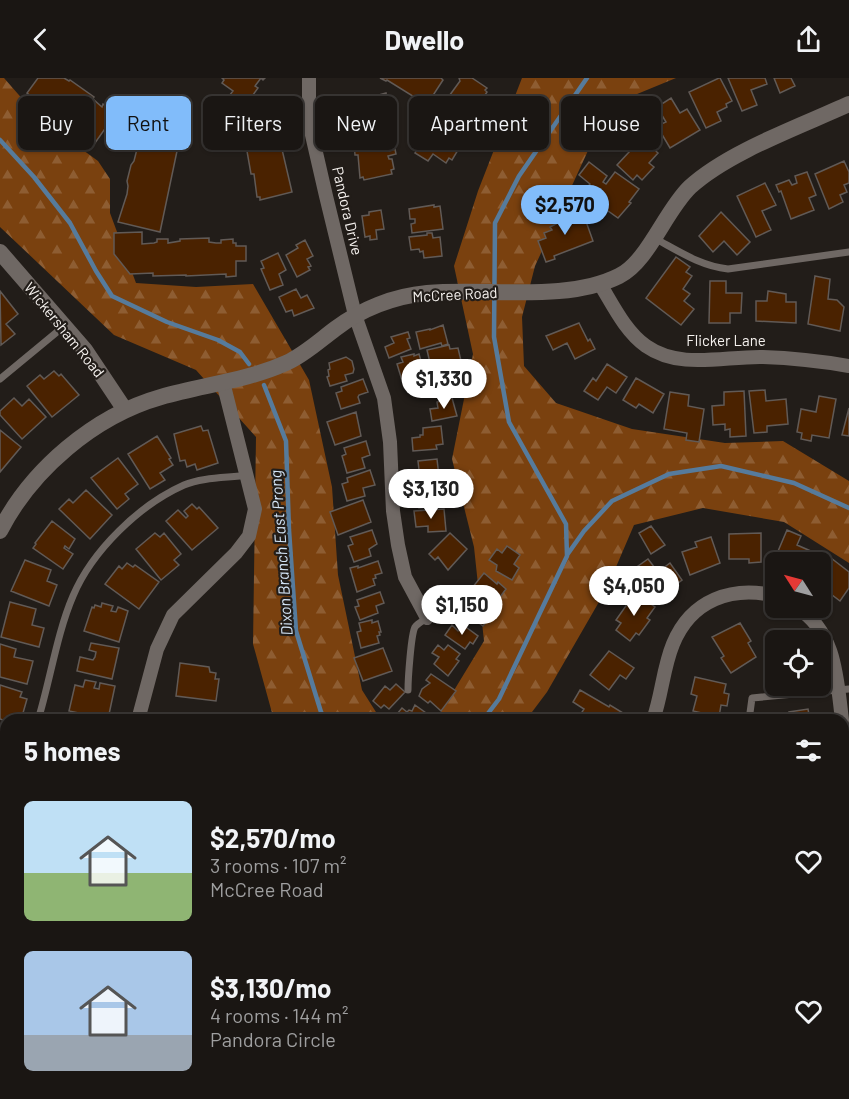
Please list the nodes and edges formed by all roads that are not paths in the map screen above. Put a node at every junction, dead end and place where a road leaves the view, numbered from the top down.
1 (309, 78) edge
2 (849, 104) edge
3 (654, 238) junction
4 (0, 252) edge
5 (849, 252) edge
6 (600, 284) junction
7 (355, 315) junction
8 (65, 326) junction
9 (849, 366) edge
10 (0, 379) edge
11 (223, 382) junction
12 (124, 410) junction
13 (248, 476) junction
14 (0, 531) edge
15 (765, 594) edge
16 (427, 618) joint
17 (810, 618) edge
18 (844, 689) edge
19 (408, 690) dead end
20 (40, 714) edge
21 (140, 714) edge
22 (655, 714) edge
23 (750, 714) edge
24 (842, 714) edge

1 - 7 street, Pandora Drive
2 - 3 street, McCree Road
3 - 5 lane
3 - 6 street, McCree Road
4 - 8 street, Wickersham Road
6 - 7 street, McCree Road
6 - 9 street, Flicker Lane
7 - 11 street, McCree Road
7 - 16 street, Pandora Drive
8 - 10 lane
8 - 12 street, Wickersham Road
11 - 12 street, McCree Road
11 - 13 street
12 - 14 street, McCree Road
13 - 20 lane
13 - 21 street
15 - 22 street
16 - 19 lane
17 - 18 street
18 - 23 lane
18 - 24 street

